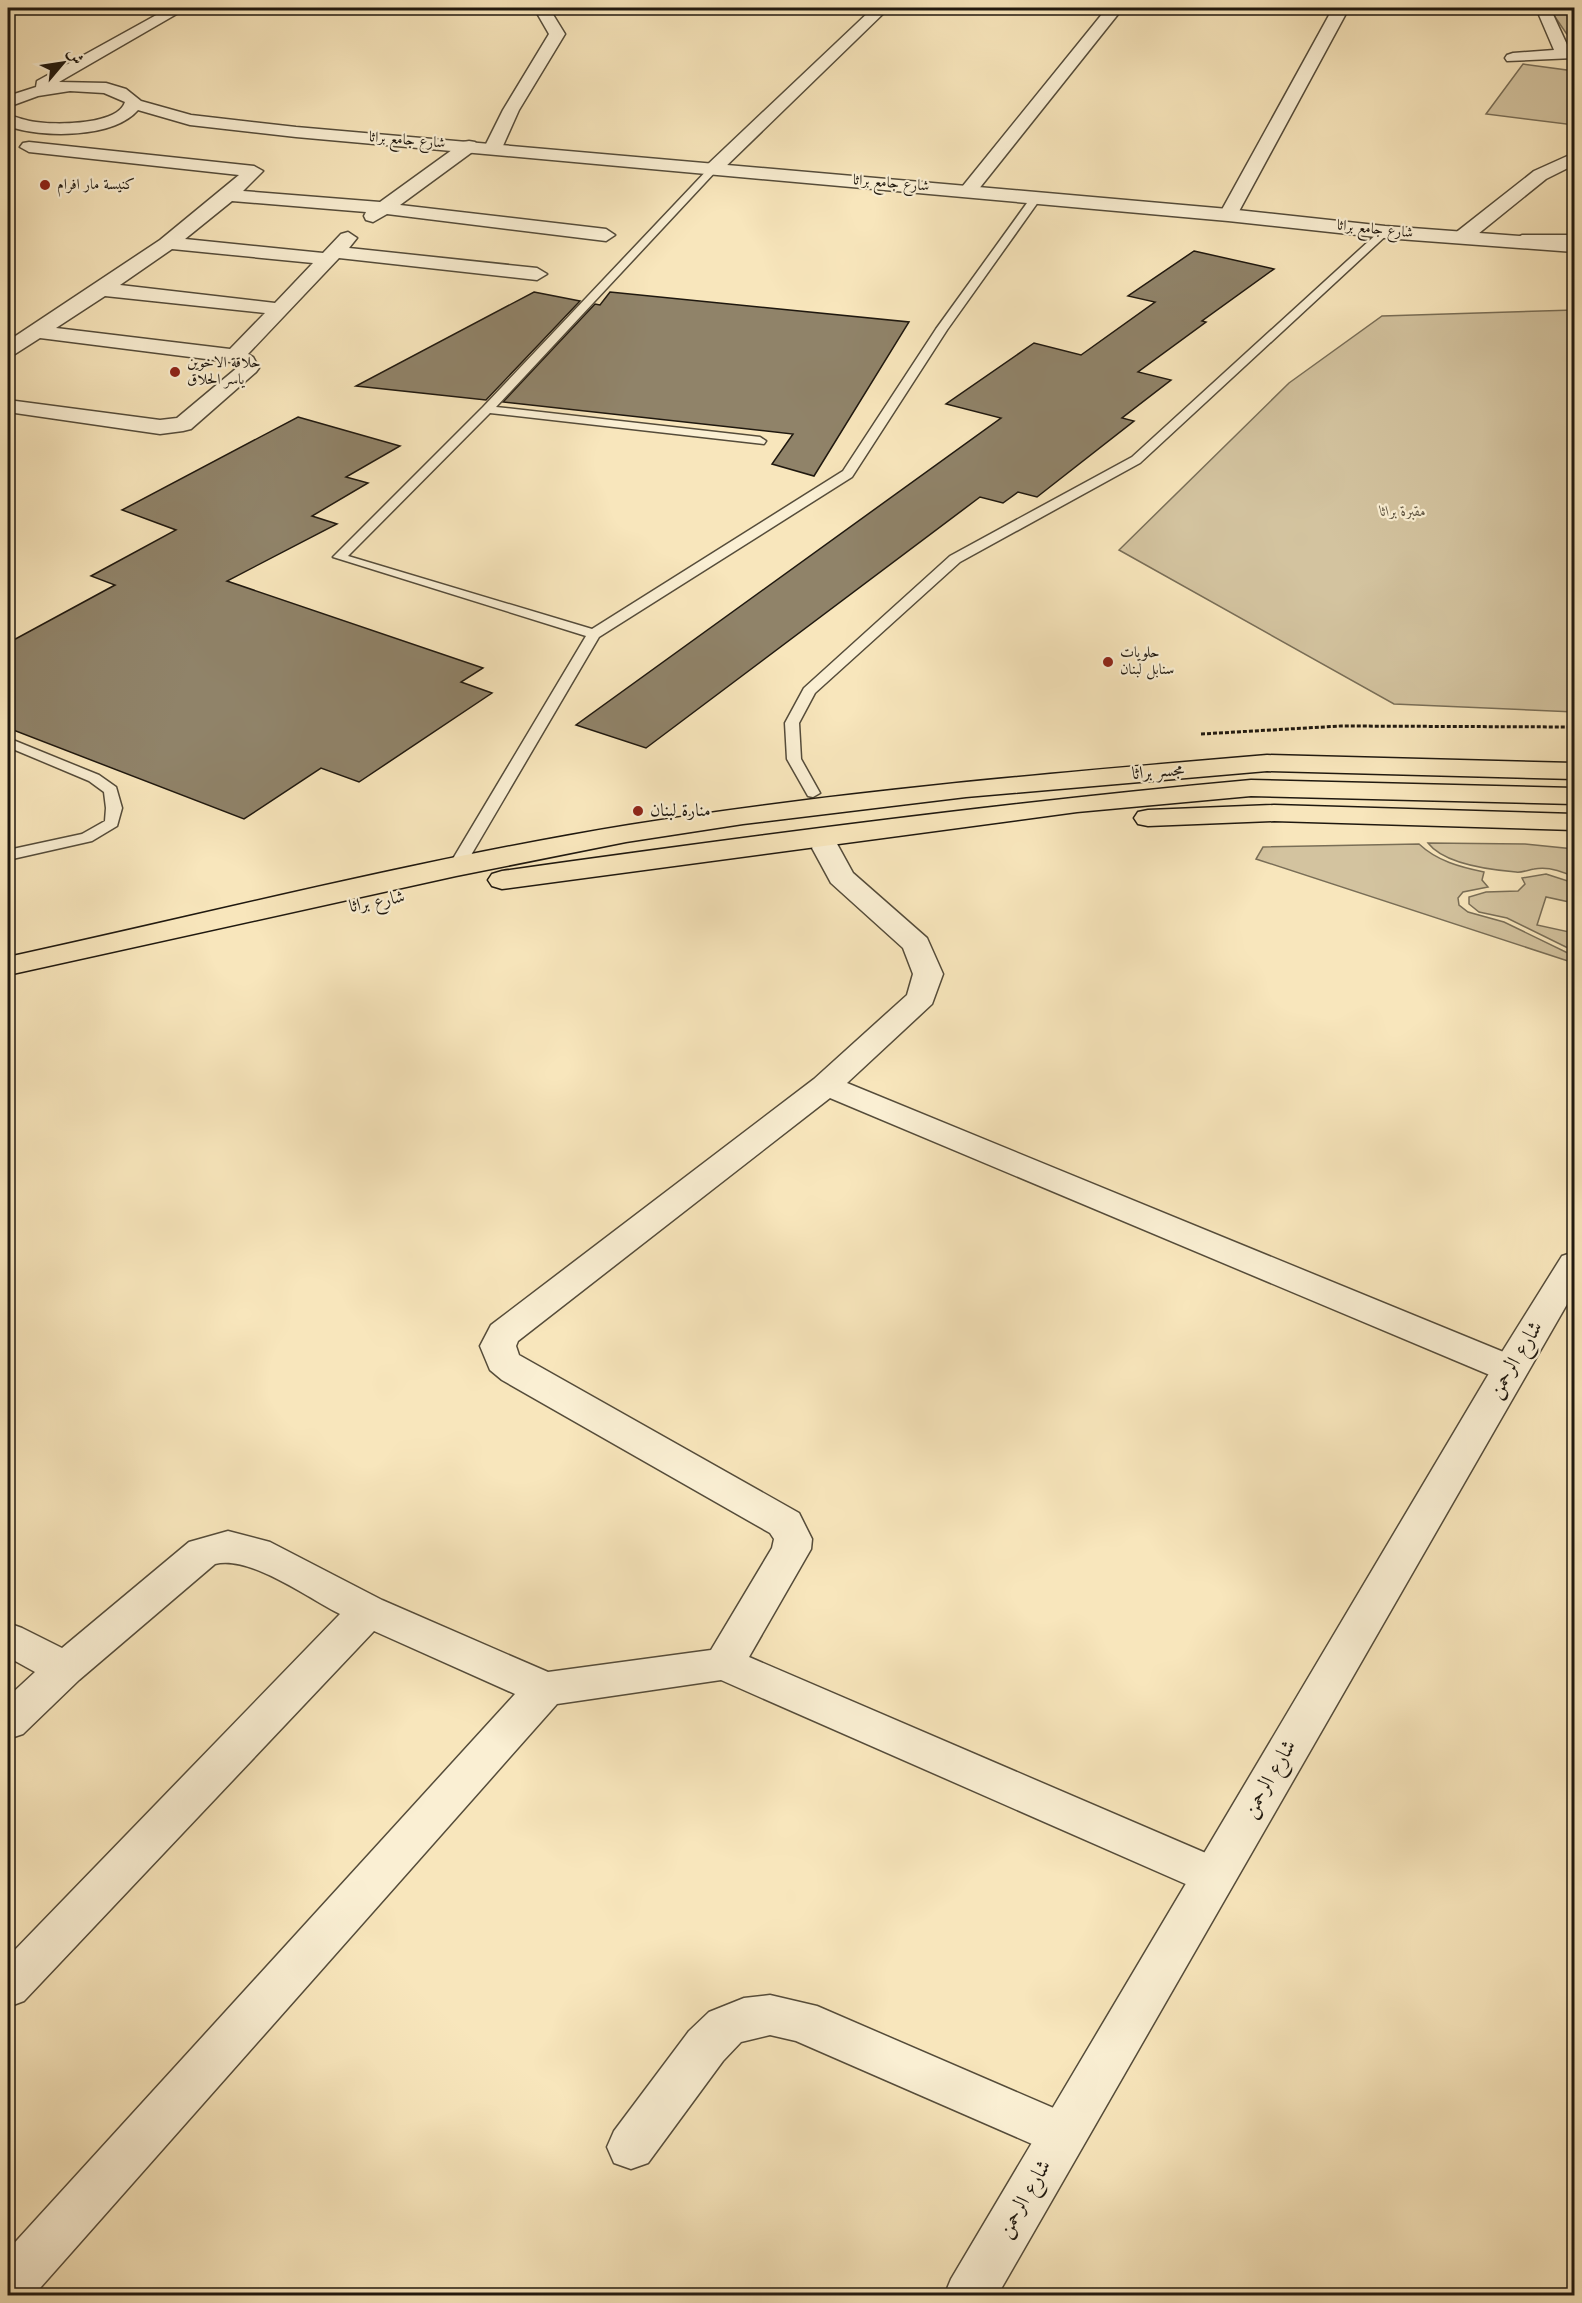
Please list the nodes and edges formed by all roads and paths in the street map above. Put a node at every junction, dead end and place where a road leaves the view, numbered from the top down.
1 (18, 8) edge
2 (179, 8) edge
3 (542, 8) edge
4 (880, 8) edge
5 (1115, 8) edge
6 (1341, 8) edge
7 (1543, 8) edge
8 (8, 13) edge
9 (105, 51) junction
10 (1570, 53) edge
11 (1513, 58) dead end
12 (120, 92) junction
13 (27, 94) junction
14 (8, 102) edge
15 (134, 104) junction
16 (8, 120) edge
17 (207, 123) junction
18 (96, 124) junction
19 (62, 128) junction
20 (469, 146) junction
21 (493, 148) junction
22 (1575, 158) edge
23 (713, 169) junction
24 (968, 191) junction
25 (229, 195) junction
26 (1036, 198) junction
27 (381, 208) junction
28 (1228, 215) junction
29 (1385, 232) junction
30 (606, 235) dead end
31 (1461, 238) junction
32 (1575, 238) edge
33 (168, 243) junction
34 (1575, 246) edge
35 (329, 255) junction
36 (537, 274) dead end
37 (99, 289) junction
38 (279, 309) junction
39 (35, 331) junction
40 (8, 350) edge
41 (235, 356) junction
42 (8, 406) edge
43 (487, 409) junction
44 (760, 441) dead end
45 (594, 634) junction
46 (8, 742) edge
47 (1575, 749) edge
48 (1575, 771) edge
49 (1268, 775) junction
50 (813, 793) junction
51 (1575, 796) edge
52 (743, 816) joint
53 (1575, 822) edge
54 (751, 845) joint
55 (632, 847) junction
56 (826, 848) junction
57 (8, 855) edge
58 (456, 867) junction
59 (8, 966) edge
60 (8, 985) edge
61 (825, 1086) junction
62 (1575, 1264) edge
63 (1510, 1369) junction
64 (368, 1611) junction
65 (8, 1639) edge
66 (724, 1664) junction
67 (65, 1669) junction
68 (545, 1689) junction
69 (8, 1722) edge
70 (1213, 1876) junction
71 (8, 1987) edge
72 (1062, 2135) junction
73 (631, 2147) dead end
74 (8, 2286) edge
75 (969, 2295) edge

1 - 8 lane
2 - 9 street
3 - 21 street
4 - 23 street
5 - 24 street
6 - 28 street
7 - 10 street
9 - 12 street
9 - 13 street
10 - 11 street
12 - 13 street
12 - 15 street
13 - 14 street
15 - 17 street, شارع جامع براثا
15 - 18 street
16 - 19 street
17 - 18 street, شارع جامع براثا
17 - 20 street, شارع جامع براثا
18 - 19 street
19 - 25 street
20 - 21 street, شارع جامع براثا
20 - 27 street
21 - 23 street, شارع جامع براثا
22 - 31 street
23 - 24 street, شارع جامع براثا
23 - 43 lane
24 - 26 street, شارع جامع براثا
25 - 27 street
25 - 33 street
26 - 28 street, شارع جامع براثا
26 - 45 lane
27 - 30 street
27 - 35 street
28 - 29 street, شارع جامع براثا
29 - 31 street, شارع جامع براثا
29 - 50 lane
31 - 32 lane
31 - 34 street, شارع جامع براثا
33 - 35 street
33 - 37 street
35 - 36 street
35 - 38 street
37 - 38 street
37 - 39 street
38 - 41 street
39 - 40 street
39 - 41 street
41 - 42 street
43 - 44 lane
43 - 45 lane
45 - 58 lane
46 - 57 lane
47 - 50 main road
48 - 49 main road, مجسر براثا
49 - 51 main road, مجسر براثا
49 - 52 main road, مجسر براثا
49 - 54 main road, مجسر براثا
50 - 55 main road
52 - 55 main road, شارع براثا
53 - 56 main road
54 - 55 main road, شارع براثا
55 - 56 main road
55 - 58 main road, شارع براثا
55 - 60 main road, شارع براثا
56 - 61 street
58 - 59 main road, شارع براثا
61 - 63 street
61 - 66 street
62 - 63 street, شارع الرحمن
63 - 70 street, شارع الرحمن
64 - 67 street
64 - 68 street
64 - 71 street
65 - 67 street
66 - 68 street
66 - 70 street
67 - 69 street
68 - 74 street
70 - 72 street, شارع الرحمن
72 - 73 street
72 - 75 street, شارع الرحمن

